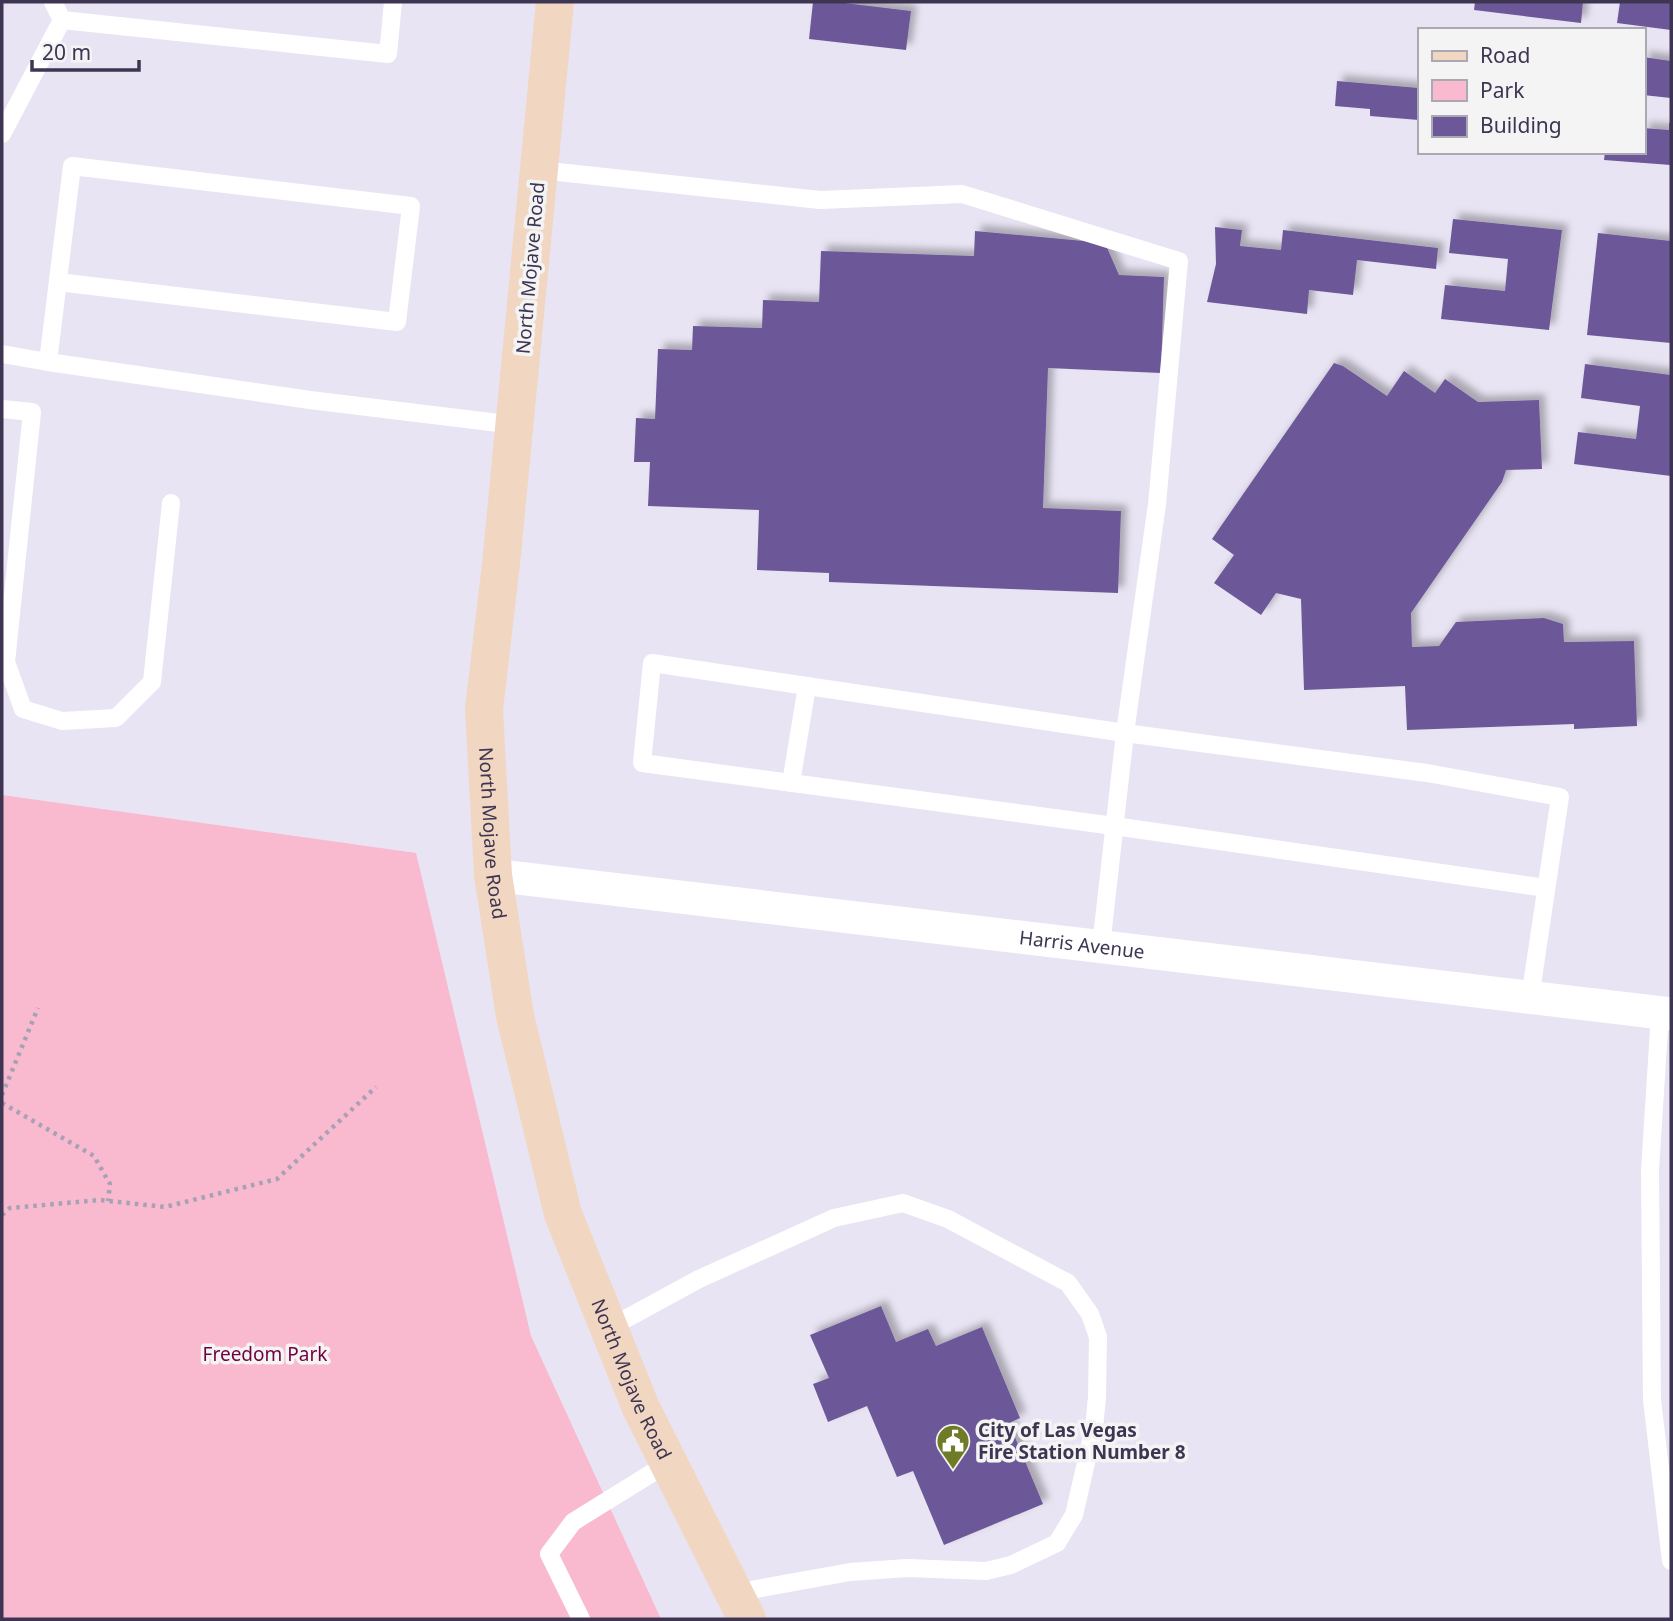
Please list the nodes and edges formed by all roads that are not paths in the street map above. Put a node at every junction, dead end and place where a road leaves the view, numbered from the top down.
1 (53, 2) edge
2 (393, 2) edge
3 (555, 2) edge
4 (62, 20) junction
5 (2, 134) edge
6 (539, 170) junction
7 (58, 282) junction
8 (2, 354) edge
9 (48, 362) junction
10 (2, 409) edge
11 (514, 425) junction
12 (171, 503) dead end
13 (807, 686) junction
14 (1125, 733) junction
15 (791, 783) junction
16 (1114, 826) junction
17 (493, 874) junction
18 (1546, 888) junction
19 (1101, 946) junction
20 (1530, 998) junction
21 (1666, 1014) edge
22 (609, 1328) junction
23 (668, 1463) junction
24 (1671, 1562) edge
25 (740, 1606) edge
26 (581, 1619) edge

1 - 4 lane
2 - 4 lane
3 - 6 street, North Mojave Road
4 - 5 lane
6 - 11 street, North Mojave Road
6 - 14 lane
7 - 7 lane
7 - 9 lane
8 - 9 lane
9 - 11 lane
10 - 12 lane
11 - 17 street, North Mojave Road
13 - 14 lane
13 - 15 lane
13 - 15 lane
14 - 16 lane
14 - 18 lane
15 - 16 lane
16 - 18 lane
16 - 19 lane
17 - 19 street, Harris Avenue
17 - 22 street, North Mojave Road
18 - 20 lane
19 - 20 street, Harris Avenue
20 - 21 street, Harris Avenue
21 - 24 lane
22 - 23 street, North Mojave Road
22 - 25 lane
23 - 25 street, North Mojave Road
23 - 26 lane

